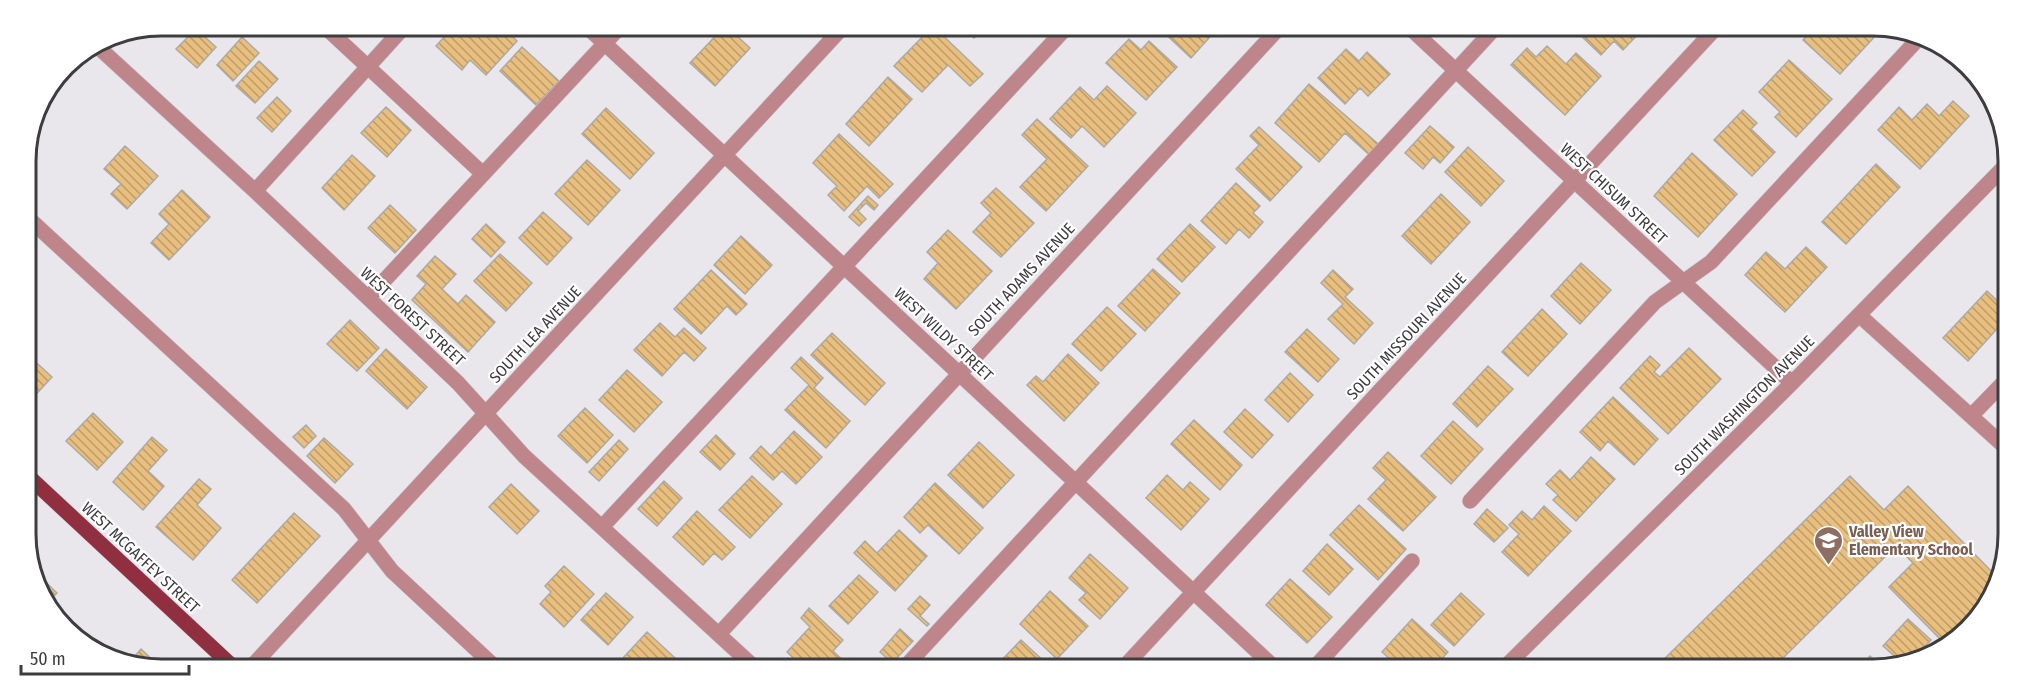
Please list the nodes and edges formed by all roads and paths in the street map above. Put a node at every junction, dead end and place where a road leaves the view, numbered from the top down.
1 (335, 36) edge
2 (396, 36) edge
3 (596, 36) edge
4 (612, 36) edge
5 (835, 36) edge
6 (1059, 36) edge
7 (1271, 36) edge
8 (1418, 36) edge
9 (1488, 36) edge
10 (1708, 36) edge
11 (1915, 43) edge
12 (605, 44) junction
13 (102, 51) edge
14 (368, 67) junction
15 (1456, 71) junction
16 (725, 155) junction
17 (1998, 173) edge
18 (483, 174) junction
19 (1574, 181) junction
20 (255, 191) junction
21 (36, 225) edge
22 (844, 266) junction
23 (1683, 282) junction
24 (368, 298) junction
25 (1859, 315) junction
26 (959, 373) junction
27 (1792, 383) junction
28 (1998, 388) edge
29 (484, 414) junction
30 (1971, 416) junction
31 (1998, 441) edge
32 (1076, 482) junction
33 (36, 483) edge
34 (1470, 501) dead end
35 (602, 527) junction
36 (368, 541) junction
37 (1412, 561) dead end
38 (1193, 592) junction
39 (719, 634) junction
40 (225, 659) edge
41 (259, 659) edge
42 (486, 659) edge
43 (746, 659) edge
44 (912, 659) edge
45 (1131, 659) edge
46 (1265, 659) edge
47 (1322, 659) edge
48 (1513, 659) edge

1 - 14 street
2 - 14 street
3 - 12 street, WEST WILDY STREET
4 - 12 street
5 - 16 street, SOUTH LEA AVENUE
6 - 22 street
7 - 26 street, SOUTH ADAMS AVENUE
8 - 15 street, WEST CHISUM STREET
9 - 15 street
10 - 19 street, SOUTH MISSOURI AVENUE
11 - 23 street
12 - 16 street, WEST WILDY STREET
12 - 18 street
13 - 20 street, WEST FOREST STREET
14 - 18 street
14 - 20 street
15 - 19 street, WEST CHISUM STREET
15 - 32 street
16 - 22 street, WEST WILDY STREET
16 - 29 street, SOUTH LEA AVENUE
17 - 25 street, SOUTH WASHINGTON AVENUE
18 - 24 street
19 - 23 street, WEST CHISUM STREET
19 - 38 street, SOUTH MISSOURI AVENUE
20 - 24 street, WEST FOREST STREET
21 - 36 street
22 - 26 street, WEST WILDY STREET
22 - 35 street
23 - 27 street, WEST CHISUM STREET
23 - 34 street
24 - 29 street, WEST FOREST STREET
25 - 27 street, SOUTH WASHINGTON AVENUE
25 - 30 street
26 - 32 street, WEST WILDY STREET
26 - 39 street, SOUTH ADAMS AVENUE
27 - 48 street, SOUTH WASHINGTON AVENUE
28 - 30 street
29 - 35 street, WEST FOREST STREET
29 - 36 street, SOUTH LEA AVENUE
30 - 31 street
32 - 38 street, WEST WILDY STREET
32 - 44 street
33 - 40 main road, WEST MCGAFFEY STREET
35 - 39 street, WEST FOREST STREET
36 - 41 street, SOUTH LEA AVENUE
36 - 42 street
37 - 47 street
38 - 45 street, SOUTH MISSOURI AVENUE
38 - 46 street, WEST WILDY STREET
39 - 43 street, WEST FOREST STREET

